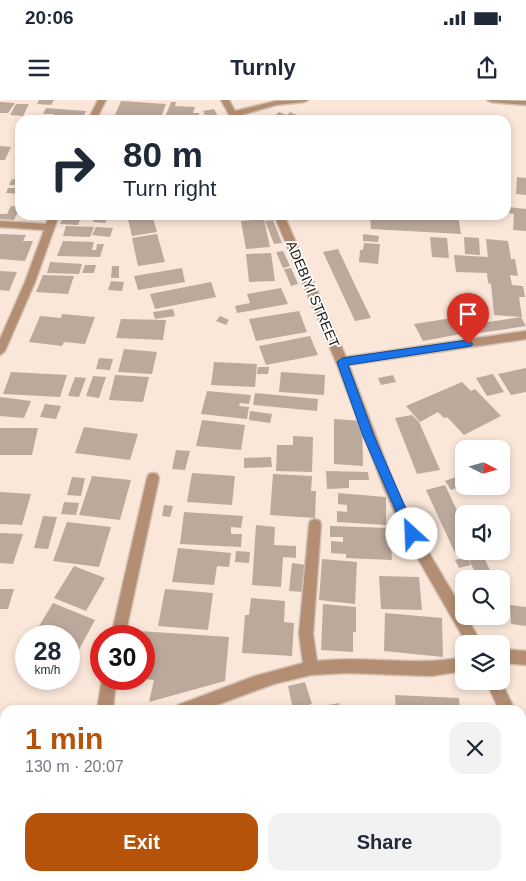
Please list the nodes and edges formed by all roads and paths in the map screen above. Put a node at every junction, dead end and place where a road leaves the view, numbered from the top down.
1 (102, 100) edge
2 (225, 100) edge
3 (304, 100) edge
4 (491, 100) edge
5 (526, 103) edge
6 (94, 115) edge
7 (234, 115) edge
8 (241, 115) edge
9 (52, 220) edge
10 (281, 220) edge
11 (0, 224) edge
12 (50, 227) junction
13 (526, 335) edge
14 (0, 351) edge
15 (342, 362) junction
16 (153, 478) dead end
17 (315, 525) dead end
18 (120, 625) edge
19 (470, 635) edge
20 (510, 657) edge
21 (526, 658) edge
22 (455, 666) edge
23 (311, 668) junction
24 (108, 690) edge
25 (497, 690) edge
26 (106, 705) edge
27 (197, 705) edge
28 (505, 705) edge

1 - 6 street
2 - 7 street
3 - 8 street
4 - 5 street
9 - 12 street
10 - 15 street, ADEBIYI STREET
11 - 12 street
12 - 14 street
13 - 15 street
15 - 19 street, ADEBIYI STREET
16 - 18 street
17 - 23 street
20 - 21 street
22 - 23 street
23 - 27 street
24 - 26 street
25 - 28 street

